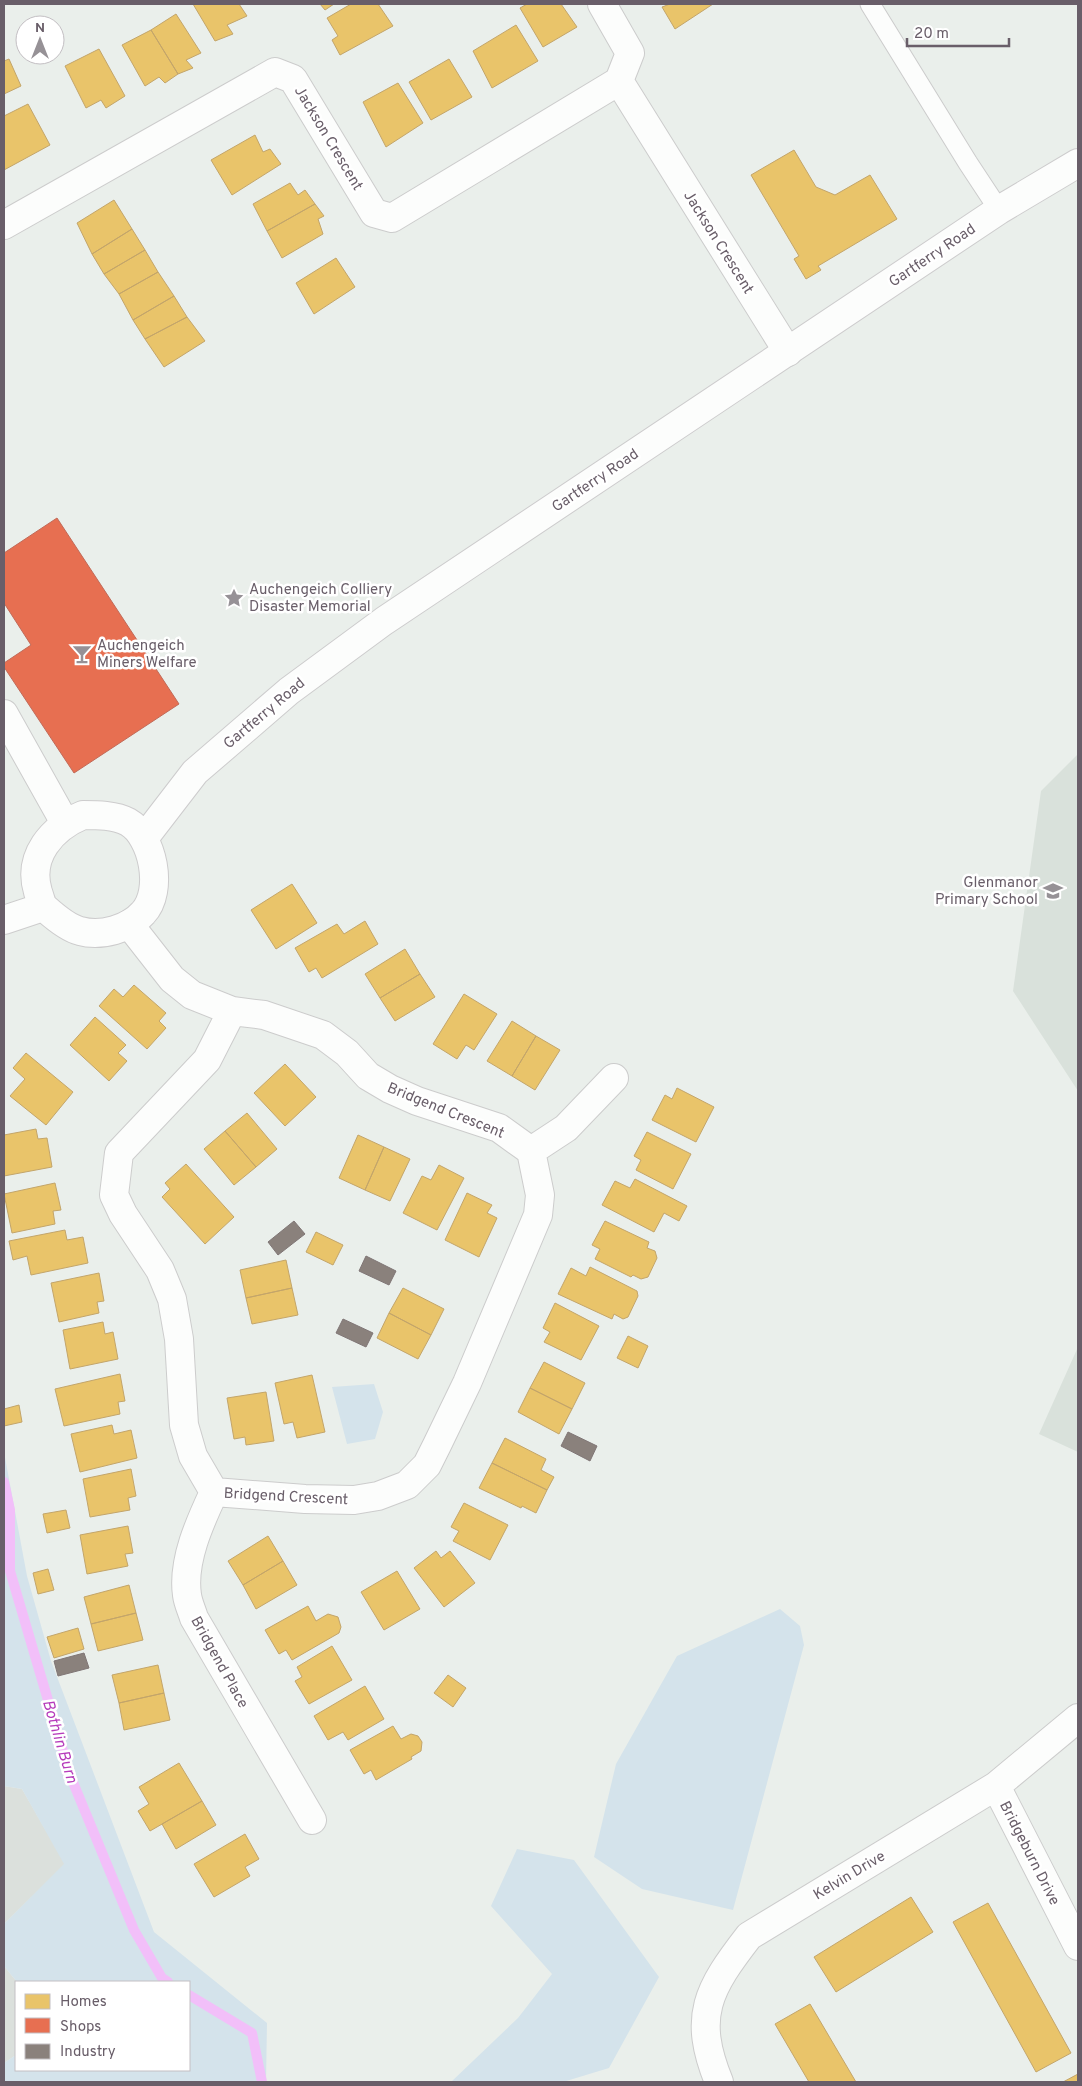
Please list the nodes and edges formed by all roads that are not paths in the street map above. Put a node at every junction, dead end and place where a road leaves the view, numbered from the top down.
1 (602, 4) edge
2 (870, 4) edge
3 (618, 81) junction
4 (1078, 163) edge
5 (999, 210) junction
6 (4, 226) edge
7 (788, 352) junction
8 (4, 714) edge
9 (64, 823) junction
10 (145, 837) junction
11 (43, 907) junction
12 (4, 920) edge
13 (129, 924) junction
14 (232, 1012) junction
15 (614, 1078) dead end
16 (531, 1151) junction
17 (214, 1492) junction
18 (1078, 1718) edge
19 (996, 1786) junction
20 (312, 1820) dead end
21 (1078, 1946) edge
22 (719, 2082) edge

1 - 3 street
2 - 5 lane
3 - 6 street, Jackson Crescent
3 - 7 street, Jackson Crescent
4 - 5 street, Gartferry Road
5 - 7 street, Gartferry Road
7 - 10 street, Gartferry Road
8 - 9 street
9 - 10 street
9 - 11 street
10 - 13 street
11 - 12 street
11 - 13 street
13 - 14 street, Bridgend Crescent
14 - 16 street, Bridgend Crescent
14 - 17 street, Bridgend Crescent
15 - 16 street
16 - 17 street, Bridgend Crescent
17 - 20 street, Bridgend Place
18 - 19 street, Kelvin Drive
19 - 21 street, Bridgeburn Drive
19 - 22 street, Kelvin Drive

